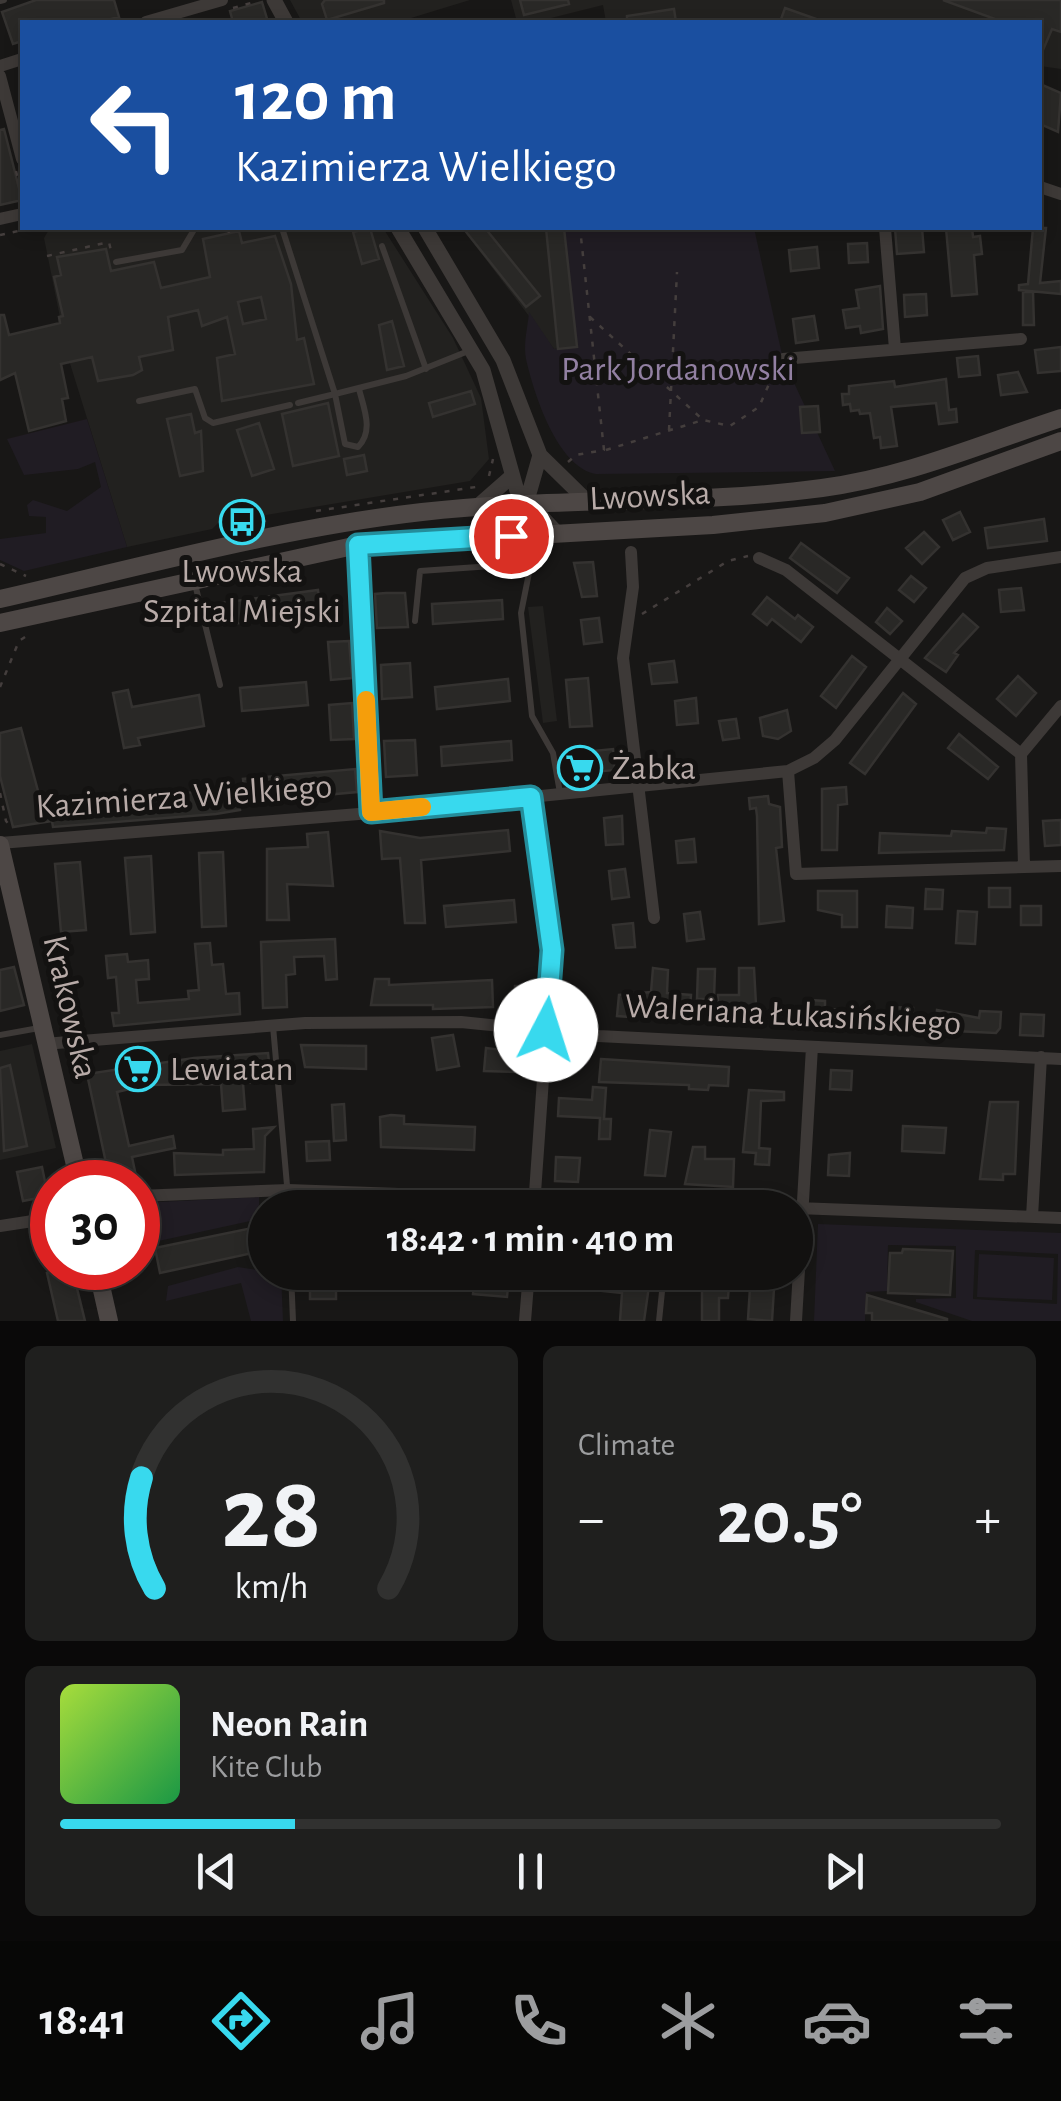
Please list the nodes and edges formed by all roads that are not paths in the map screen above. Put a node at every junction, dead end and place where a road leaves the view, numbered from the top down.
1 (222, 0) edge
2 (153, 20) edge
3 (0, 76) edge
4 (20, 151) edge
5 (194, 230) edge
6 (283, 230) edge
7 (399, 230) edge
8 (426, 230) edge
9 (885, 230) edge
10 (382, 246) dead end
11 (116, 262) road end
12 (1021, 339) dead end
13 (473, 349) junction
14 (895, 349) junction
15 (783, 360) road end
16 (426, 370) junction
17 (359, 389) junction
18 (335, 394) junction
19 (139, 401) dead end
20 (1061, 418) edge
21 (1061, 441) edge
22 (540, 455) junction
23 (511, 477) junction
24 (587, 501) junction
25 (526, 504) junction
26 (478, 506) junction
27 (558, 534) junction
28 (486, 536) junction
29 (358, 545) junction
30 (631, 552) dead end
31 (1061, 557) edge
32 (759, 558) road end
33 (194, 580) junction
34 (0, 599) edge
35 (415, 621) dead end
36 (1, 624) edge
37 (900, 660) junction
38 (220, 685) dead end
39 (1061, 706) edge
40 (1021, 754) junction
41 (788, 771) junction
42 (636, 786) junction
43 (560, 794) junction
44 (531, 797) junction
45 (371, 812) junction
46 (0, 844) edge
47 (1024, 866) junction
48 (1061, 866) edge
49 (654, 918) dead end
50 (273, 1026) junction
51 (546, 1030) junction
52 (0, 1036) edge
53 (42, 1036) junction
54 (812, 1047) junction
55 (1040, 1058) junction
56 (1061, 1060) edge
57 (73, 1160) edge
58 (288, 1190) edge
59 (535, 1190) edge
60 (798, 1190) edge
61 (248, 1192) edge
62 (160, 1195) edge
63 (813, 1209) edge
64 (1032, 1217) junction
65 (1061, 1218) edge
66 (30, 1221) edge
67 (1, 1226) edge
68 (102, 1290) edge
69 (292, 1290) edge
70 (528, 1290) edge
71 (663, 1290) edge
72 (796, 1290) edge
73 (109, 1321) edge
74 (293, 1321) edge
75 (526, 1321) edge
76 (660, 1321) edge
77 (796, 1321) edge

1 - 2 street
3 - 4 street
5 - 11 lane
6 - 18 lane
7 - 13 street
8 - 22 street
9 - 14 street
10 - 16 lane
12 - 14 street
13 - 16 lane
13 - 23 street
14 - 15 street
16 - 17 lane
17 - 18 lane
17 - 18 lane
18 - 19 lane
20 - 24 main road, Lwowska
21 - 27 main road, Lwowska
22 - 24 street
22 - 25 street
23 - 25 street
23 - 26 street
24 - 25 main road, Lwowska
25 - 26 main road, Lwowska
25 - 27 street
25 - 28 street
26 - 34 main road, Lwowska
27 - 28 main road, Lwowska
28 - 29 main road, Lwowska
29 - 33 main road, Lwowska
29 - 45 street
30 - 42 street
31 - 37 street, Kazimierza Wielkiego
32 - 37 street
33 - 36 main road, Lwowska
33 - 38 lane
35 - 43 lane
37 - 40 street
37 - 41 street, Kazimierza Wielkiego
39 - 40 street
40 - 47 street
41 - 42 street, Kazimierza Wielkiego
41 - 47 street
42 - 43 street, Kazimierza Wielkiego
42 - 49 street
43 - 44 street, Kazimierza Wielkiego
44 - 45 street, Kazimierza Wielkiego
44 - 51 street
45 - 46 street, Kazimierza Wielkiego
46 - 53 main road, Krakowska
47 - 48 street
50 - 51 street, Waleriana Łukasińskiego
50 - 53 street, Waleriana Łukasińskiego
50 - 58 lane
51 - 54 street, Waleriana Łukasińskiego
51 - 59 street
52 - 53 lane
53 - 57 main road, Krakowska
54 - 55 street, Waleriana Łukasińskiego
54 - 60 street
55 - 56 street, Waleriana Łukasińskiego
55 - 64 street
61 - 62 street
63 - 64 street
64 - 65 street
66 - 67 street
68 - 73 main road
69 - 74 lane
70 - 75 street
71 - 76 lane
72 - 77 street

